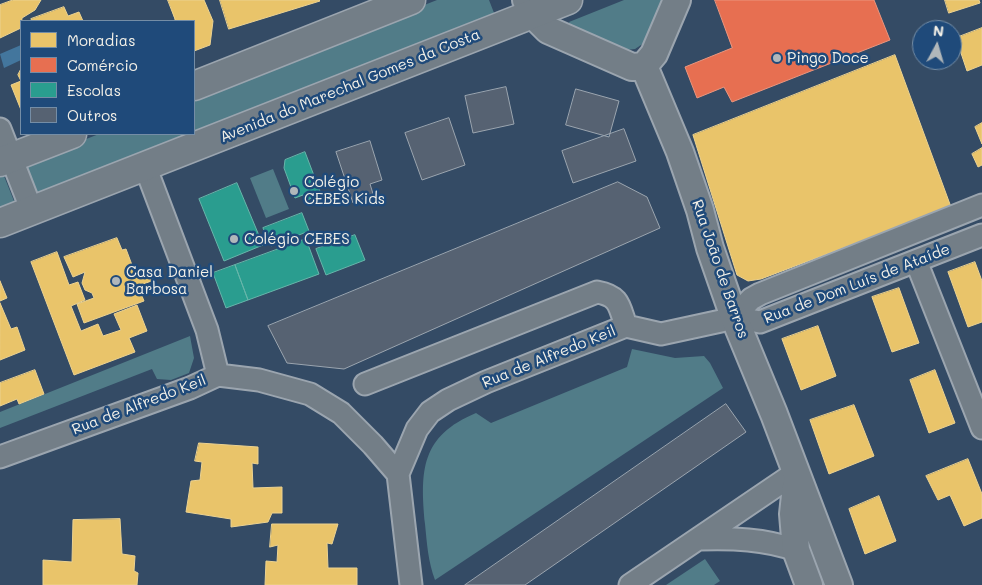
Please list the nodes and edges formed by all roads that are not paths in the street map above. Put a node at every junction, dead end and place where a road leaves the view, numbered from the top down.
1 (411, 0) edge
2 (568, 0) edge
3 (677, 0) edge
4 (529, 7) edge
5 (644, 66) junction
6 (195, 86) edge
7 (0, 129) edge
8 (69, 135) edge
9 (6, 160) edge
10 (145, 166) junction
11 (982, 205) edge
12 (32, 211) junction
13 (0, 223) edge
14 (982, 235) edge
15 (916, 261) junction
16 (734, 316) junction
17 (626, 326) junction
18 (218, 375) junction
19 (364, 384) dead end
20 (982, 428) edge
21 (0, 457) edge
22 (795, 473) junction
23 (398, 474) junction
24 (700, 539) junction
25 (796, 550) junction
26 (410, 585) edge
27 (630, 585) edge
28 (809, 585) edge
29 (838, 585) edge

1 - 6 main road
2 - 4 main road, Avenida do Marechal Gomes da Costa
3 - 5 street
4 - 5 street
4 - 10 main road, Avenida do Marechal Gomes da Costa
5 - 16 street, Rua João de Barros
7 - 9 street
8 - 9 main road
9 - 12 street
10 - 12 main road, Avenida do Marechal Gomes da Costa
10 - 18 street
11 - 16 street, Rua de Dom Luís de Ataíde
12 - 13 main road, Avenida do Marechal Gomes da Costa
14 - 15 street, Rua de Dom Luís de Ataíde
15 - 16 street, Rua de Dom Luís de Ataíde
15 - 20 street
16 - 17 street, Rua de Alfredo Keil
16 - 22 street, Rua João de Barros
17 - 19 street, Rua de Alfredo Keil
17 - 23 street, Rua de Alfredo Keil
18 - 21 street, Rua de Alfredo Keil
18 - 23 street, Rua de Alfredo Keil
22 - 24 street
22 - 25 street, Rua João de Barros
22 - 29 street, Rua João de Barros
23 - 26 street, Rua de Alfredo Keil
24 - 25 street
24 - 27 street
25 - 28 street, Rua João de Barros

